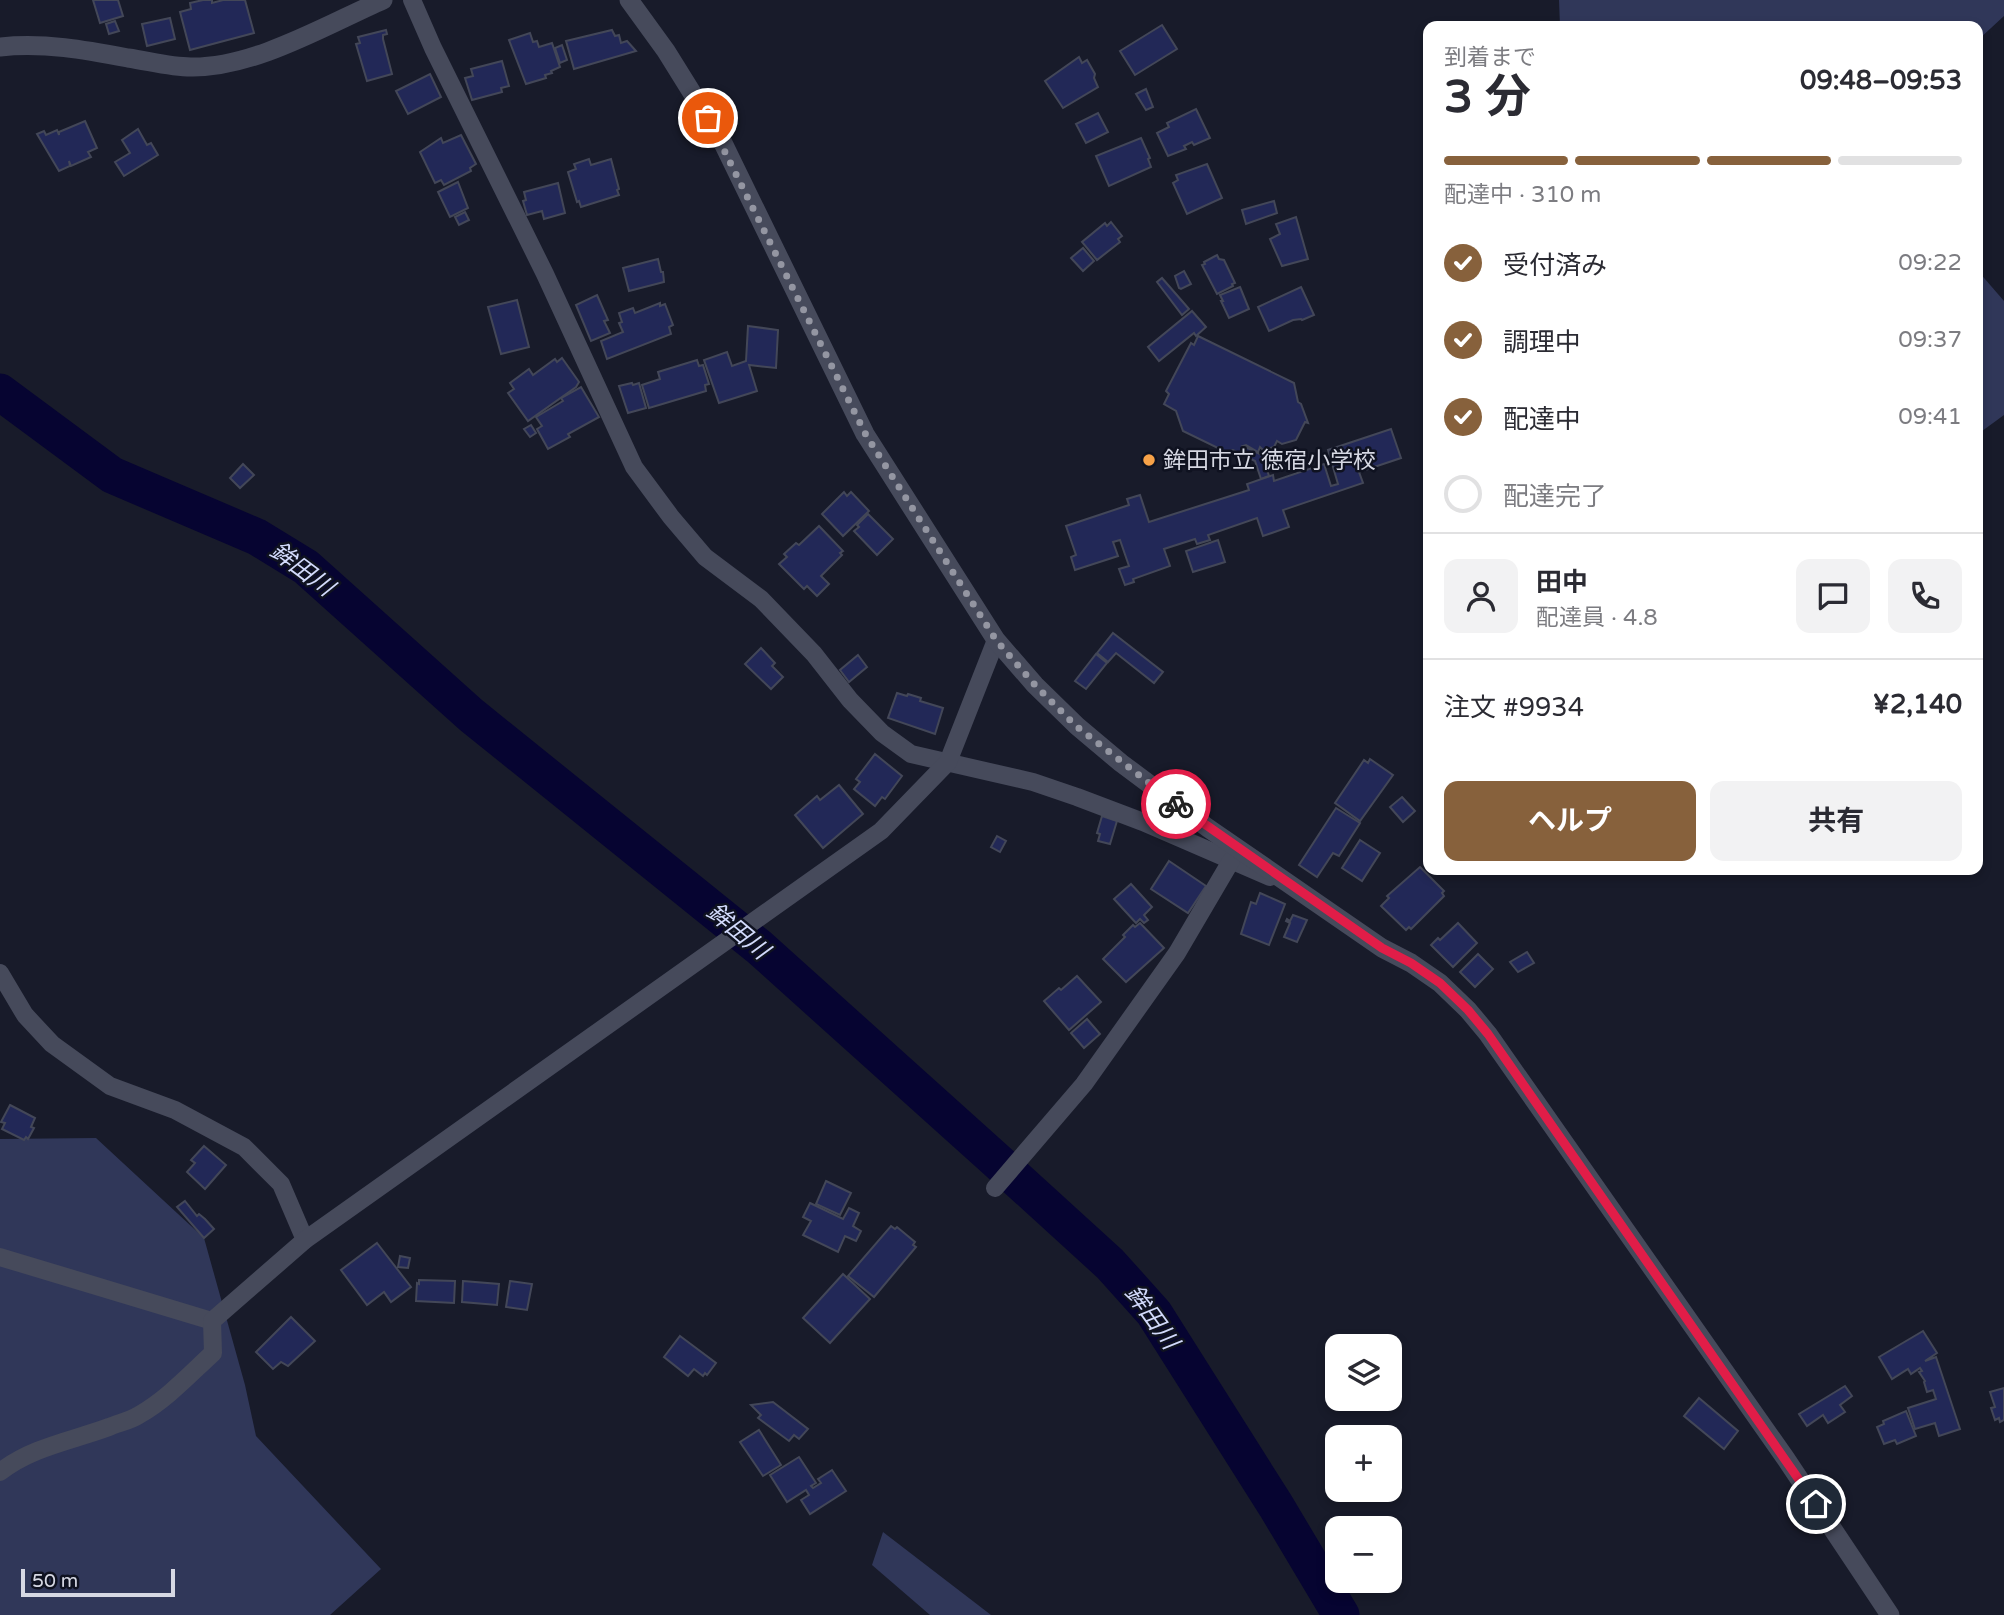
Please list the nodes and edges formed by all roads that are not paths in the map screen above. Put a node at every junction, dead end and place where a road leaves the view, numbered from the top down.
1 (383, 0) edge
2 (412, 0) edge
3 (629, 0) edge
4 (0, 47) edge
5 (996, 640) junction
6 (948, 762) junction
7 (1231, 861) junction
8 (1296, 887) junction
9 (0, 973) edge
10 (995, 1188) dead end
11 (304, 1240) junction
12 (0, 1257) edge
13 (212, 1321) junction
14 (0, 1472) edge
15 (1890, 1615) edge

1 - 4 street
2 - 6 street
3 - 5 street
5 - 6 street
5 - 8 street
6 - 7 street
6 - 11 street
7 - 8 street
7 - 10 street
8 - 15 street
9 - 11 street
11 - 13 street
12 - 13 street
13 - 14 street

